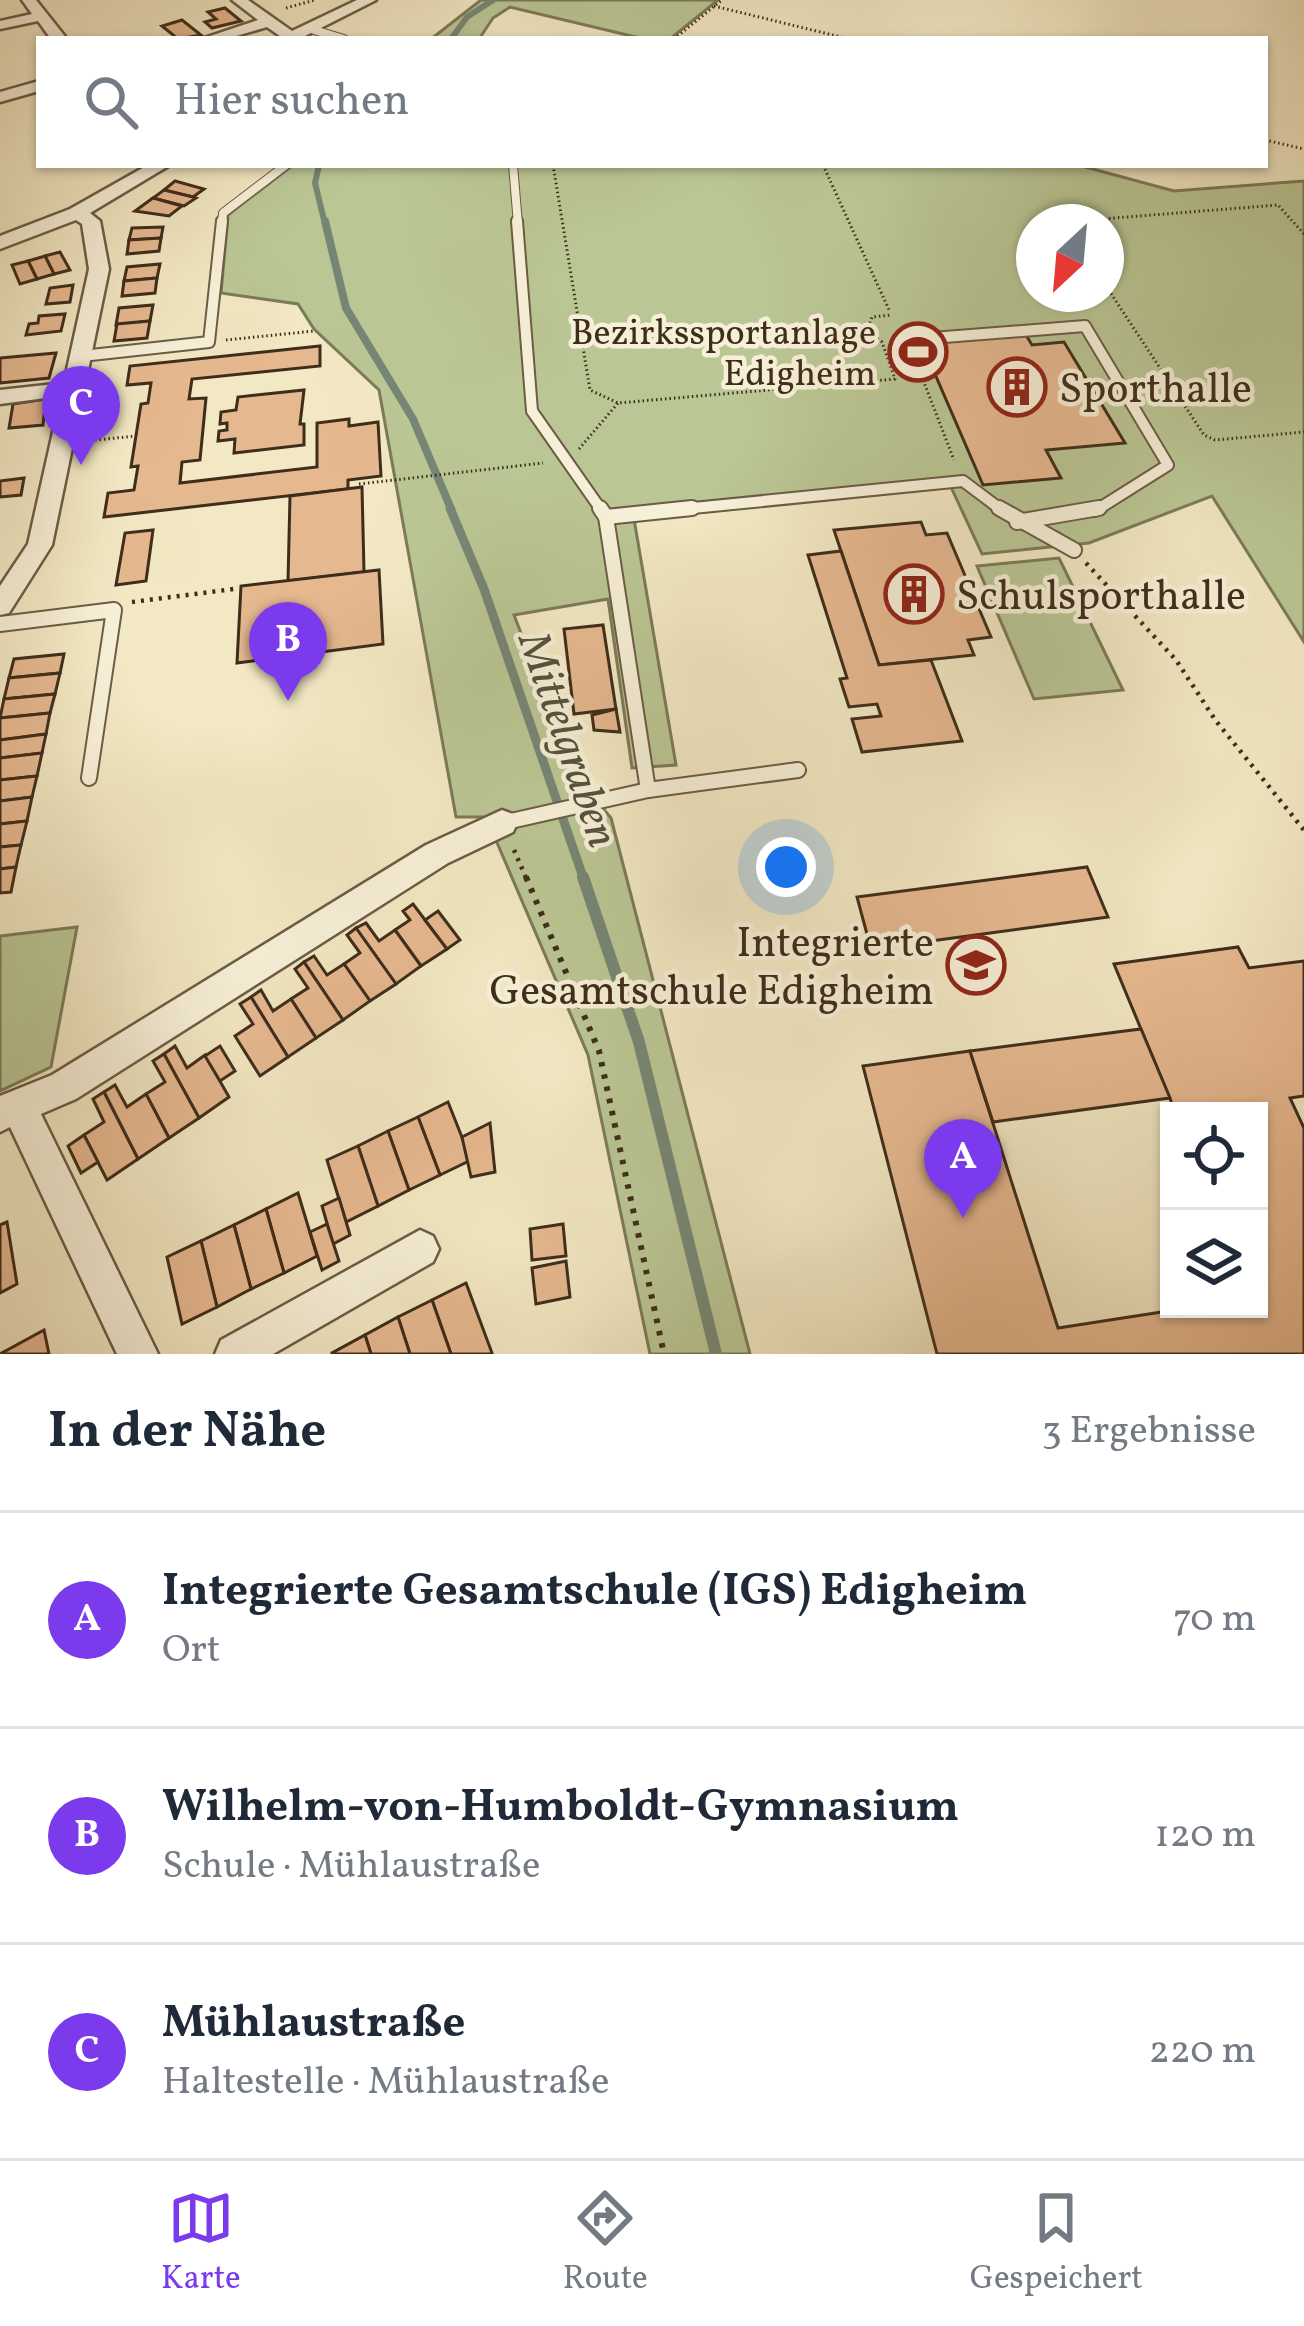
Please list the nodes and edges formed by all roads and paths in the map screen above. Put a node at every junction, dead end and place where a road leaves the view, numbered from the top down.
1 (28, 0) edge
2 (239, 0) edge
3 (369, 0) edge
4 (722, 0) edge
5 (714, 6) junction
6 (41, 16) junction
7 (269, 22) junction
8 (0, 25) edge
9 (314, 30) junction
10 (57, 36) edge
11 (220, 36) edge
12 (288, 36) edge
13 (297, 36) edge
14 (334, 36) edge
15 (678, 36) edge
16 (837, 36) edge
17 (36, 87) edge
18 (0, 97) edge
19 (1268, 141) edge
20 (1304, 149) edge
21 (155, 168) edge
22 (282, 168) edge
23 (513, 168) edge
24 (553, 168) edge
25 (77, 213) junction
26 (1124, 218) edge
27 (1304, 234) edge
28 (0, 243) edge
29 (1123, 312) edge
30 (891, 315) dead end
31 (314, 332) dead end
32 (906, 340) dead end
33 (209, 342) junction
34 (82, 356) junction
35 (758, 383) dead end
36 (75, 388) junction
37 (761, 390) junction
38 (0, 398) edge
39 (618, 403) junction
40 (1304, 432) edge
41 (136, 436) dead end
42 (63, 443) junction
43 (570, 460) junction
44 (359, 484) dead end
45 (606, 517) junction
46 (1017, 522) junction
47 (1074, 550) joint
48 (27, 564) junction
49 (0, 568) edge
50 (234, 589) dead end
51 (0, 606) edge
52 (114, 610) junction
53 (0, 624) edge
54 (798, 770) dead end
55 (89, 778) dead end
56 (648, 790) junction
57 (515, 820) junction
58 (1304, 830) edge
59 (9, 1111) edge
60 (420, 1249) dead end
61 (138, 1354) edge
62 (235, 1354) edge
63 (664, 1354) edge

1 - 6 street
2 - 7 street
3 - 9 street
4 - 5 path
5 - 15 path
5 - 16 path
6 - 8 street
6 - 10 street
7 - 11 street
7 - 12 street
9 - 13 street
9 - 14 lane
17 - 18 street
19 - 20 path
21 - 25 street
22 - 33 lane
23 - 43 lane
24 - 39 path
25 - 28 street
25 - 34 street
26 - 27 path
29 - 40 path
30 - 37 path
31 - 33 path
32 - 46 lane
33 - 34 lane
34 - 36 street
35 - 37 path
36 - 38 street
36 - 42 street
37 - 39 path
39 - 43 path
41 - 42 path
42 - 48 street
43 - 44 path
43 - 45 lane
45 - 46 lane
45 - 56 lane
46 - 47 lane
47 - 58 path
48 - 49 street
48 - 51 street
50 - 52 path
52 - 53 lane
52 - 55 lane
54 - 56 lane
56 - 57 lane
57 - 59 street
57 - 63 path
59 - 61 street
60 - 62 street

